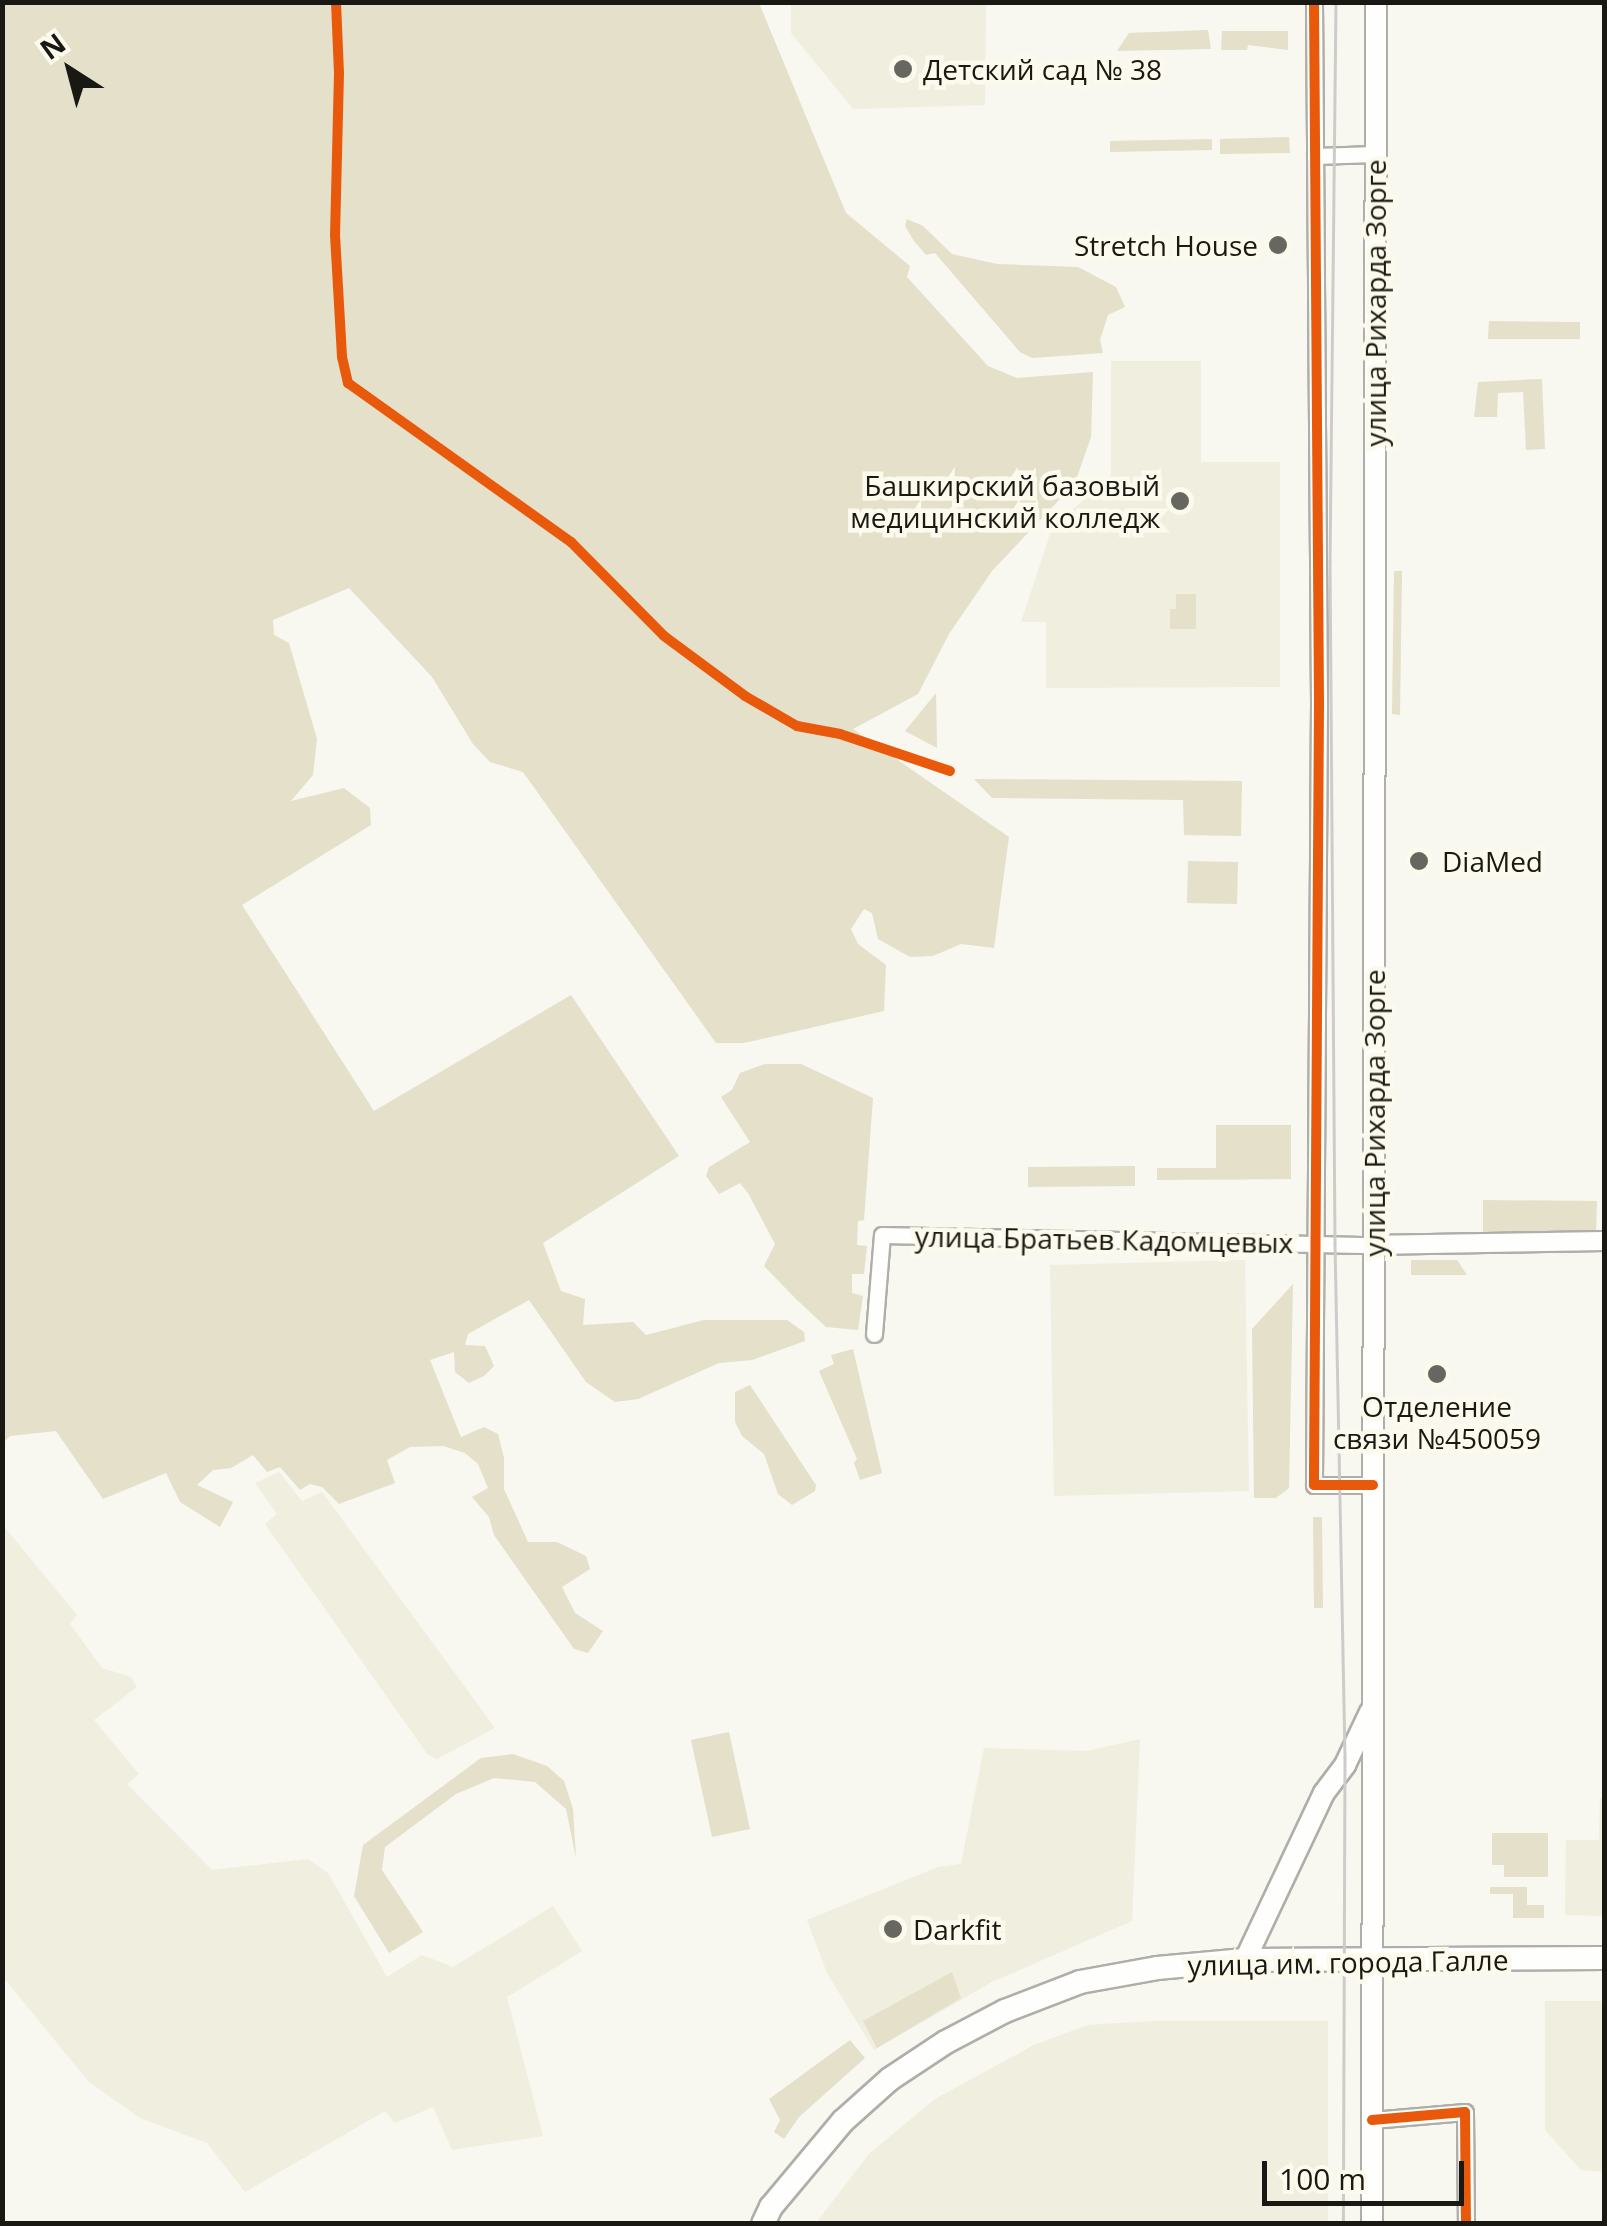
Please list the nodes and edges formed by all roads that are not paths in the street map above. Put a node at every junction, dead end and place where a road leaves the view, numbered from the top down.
1 (1314, 2) edge
2 (1376, 2) edge
3 (1375, 154) junction
4 (1315, 156) junction
5 (1604, 1240) edge
6 (1318, 1243) junction
7 (1374, 1245) junction
8 (874, 1334) dead end
9 (1374, 1485) junction
10 (1373, 1706) junction
11 (1373, 1956) junction
12 (1604, 1958) edge
13 (1245, 1960) junction
14 (1372, 2120) junction
15 (763, 2224) edge
16 (1372, 2224) edge
17 (1466, 2224) edge

1 - 4 street
2 - 3 main road, улица Рихарда Зорге
3 - 4 street
3 - 7 main road, улица Рихарда Зорге
4 - 6 street
5 - 7 street, улица Братьев Кадомцевых
6 - 7 street, улица Братьев Кадомцевых
6 - 8 street, улица Братьев Кадомцевых
6 - 9 street
7 - 9 main road, улица Рихарда Зорге
9 - 10 main road, улица Рихарда Зорге
10 - 11 main road, улица Рихарда Зорге
10 - 13 main road
11 - 12 main road, улица им. города Галле
11 - 13 main road, улица им. города Галле
11 - 14 main road, улица Рихарда Зорге
13 - 15 main road, улица им. города Галле
14 - 16 main road, улица Рихарда Зорге
14 - 17 street

